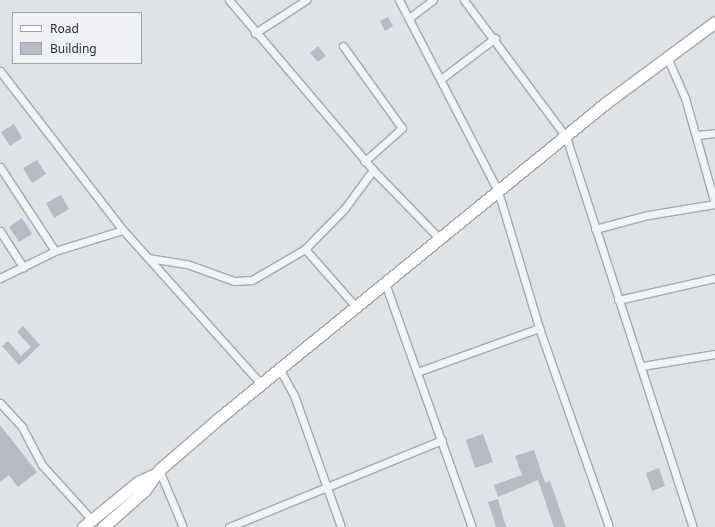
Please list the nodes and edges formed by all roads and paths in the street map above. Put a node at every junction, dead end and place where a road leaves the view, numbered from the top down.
1 (229, 0) edge
2 (306, 0) edge
3 (399, 0) edge
4 (433, 0) edge
5 (464, 0) edge
6 (409, 18) junction
7 (715, 22) edge
8 (255, 33) junction
9 (495, 38) junction
10 (343, 46) dead end
11 (667, 57) junction
12 (0, 71) edge
13 (441, 79) junction
14 (715, 133) edge
15 (697, 135) junction
16 (566, 137) junction
17 (365, 161) junction
18 (0, 167) edge
19 (372, 170) junction
20 (498, 191) junction
21 (715, 204) edge
22 (595, 229) junction
23 (122, 230) junction
24 (0, 231) edge
25 (440, 238) junction
26 (305, 249) junction
27 (55, 251) junction
28 (148, 258) junction
29 (23, 267) junction
30 (0, 278) edge
31 (715, 278) edge
32 (385, 283) junction
33 (618, 300) junction
34 (357, 308) junction
35 (539, 328) junction
36 (715, 354) edge
37 (642, 366) junction
38 (280, 370) junction
39 (417, 372) junction
40 (261, 384) junction
41 (0, 403) edge
42 (442, 440) junction
43 (158, 472) junction
44 (327, 484) junction
45 (92, 520) junction
46 (83, 527) edge
47 (103, 527) edge
48 (183, 527) edge
49 (229, 527) edge
50 (341, 527) edge
51 (472, 527) edge
52 (609, 527) edge
53 (693, 527) edge

1 - 8 street
2 - 8 street
3 - 6 street
4 - 6 street
5 - 9 street
6 - 13 street
7 - 11 main road
8 - 17 street
9 - 13 street
9 - 16 street
10 - 17 street
11 - 15 street
11 - 16 main road
12 - 23 street
13 - 20 street
14 - 15 street
15 - 21 street
16 - 20 main road
16 - 22 street
17 - 19 street
18 - 27 street
19 - 25 street
19 - 26 street
20 - 25 main road
20 - 35 street
21 - 22 street
22 - 33 street
23 - 27 street
23 - 28 street
24 - 29 street
25 - 32 main road
26 - 28 street
26 - 34 street
27 - 29 street
28 - 40 street
29 - 30 street
31 - 33 street
32 - 34 main road
32 - 39 street
33 - 37 street
34 - 38 main road
35 - 39 street
35 - 52 street
36 - 37 street
37 - 53 street
38 - 40 main road
38 - 44 street
39 - 42 street
40 - 43 main road
41 - 45 street
42 - 44 street
42 - 51 street
43 - 45 main road
43 - 47 main road
43 - 48 street
44 - 49 street
44 - 50 street
45 - 46 main road

